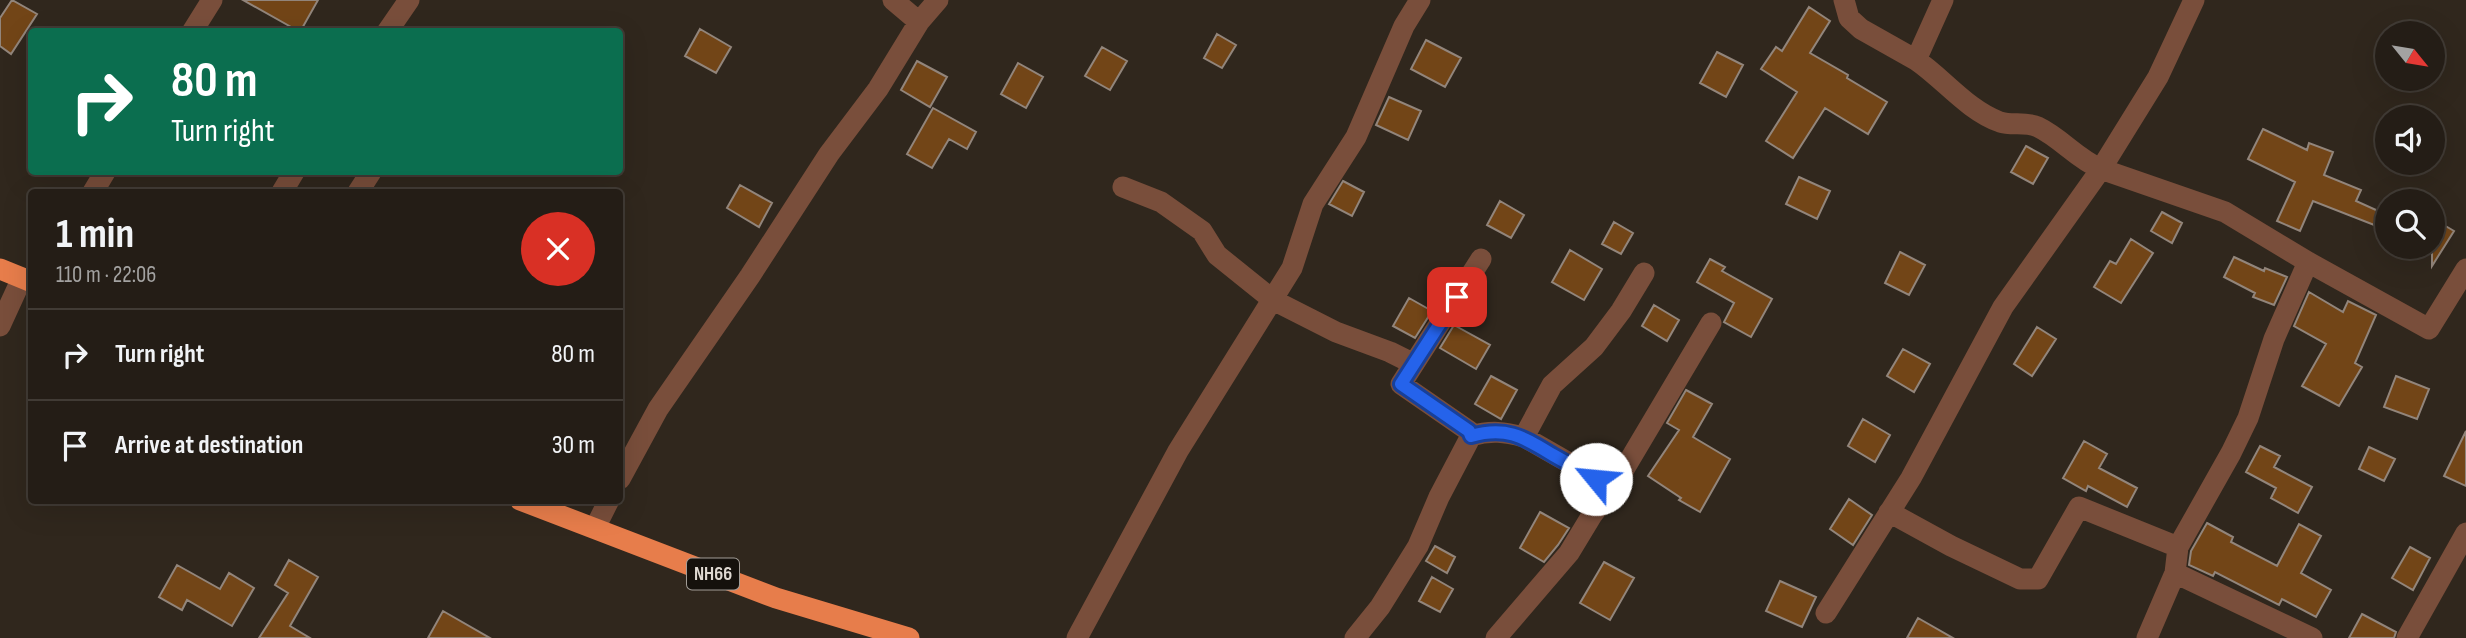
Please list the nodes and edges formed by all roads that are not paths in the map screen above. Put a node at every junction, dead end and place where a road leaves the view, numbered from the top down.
1 (212, 0) edge
2 (409, 0) edge
3 (892, 0) edge
4 (938, 0) edge
5 (1420, 0) edge
6 (1844, 0) edge
7 (1943, 0) edge
8 (2194, 0) edge
9 (919, 22) junction
10 (194, 28) edge
11 (390, 28) edge
12 (1916, 60) junction
13 (2101, 169) junction
14 (1123, 187) dead end
15 (1481, 259) dead end
16 (2308, 262) junction
17 (2466, 269) edge
18 (0, 270) edge
19 (1644, 273) dead end
20 (27, 280) edge
21 (1273, 300) junction
22 (1711, 323) dead end
23 (0, 326) edge
24 (1414, 364) junction
25 (1471, 436) junction
26 (1524, 437) junction
27 (623, 474) edge
28 (1613, 488) junction
29 (531, 504) edge
30 (607, 504) edge
31 (1889, 512) junction
32 (595, 528) junction
33 (2466, 533) edge
34 (2178, 547) junction
35 (2175, 573) junction
36 (1826, 613) dead end
37 (909, 638) edge
38 (1077, 638) edge
39 (1355, 638) edge
40 (1496, 638) edge
41 (2147, 638) edge
42 (2312, 638) edge
43 (2407, 638) edge

1 - 10 street
2 - 11 street
3 - 9 street
4 - 9 street
5 - 21 street
6 - 12 street
7 - 12 street
8 - 13 street
9 - 27 street
12 - 13 street
13 - 16 street
13 - 31 street
14 - 21 street
15 - 24 street
16 - 17 street
16 - 34 street
18 - 20 highway
19 - 26 street
20 - 23 street
21 - 24 street
21 - 38 street
22 - 28 street
24 - 25 street
25 - 26 street
25 - 39 street
26 - 28 street
28 - 40 street
29 - 32 highway, NH66
30 - 32 street
31 - 34 street
31 - 36 street
32 - 37 highway, NH66
33 - 43 street
34 - 35 street
35 - 41 street
35 - 42 street

